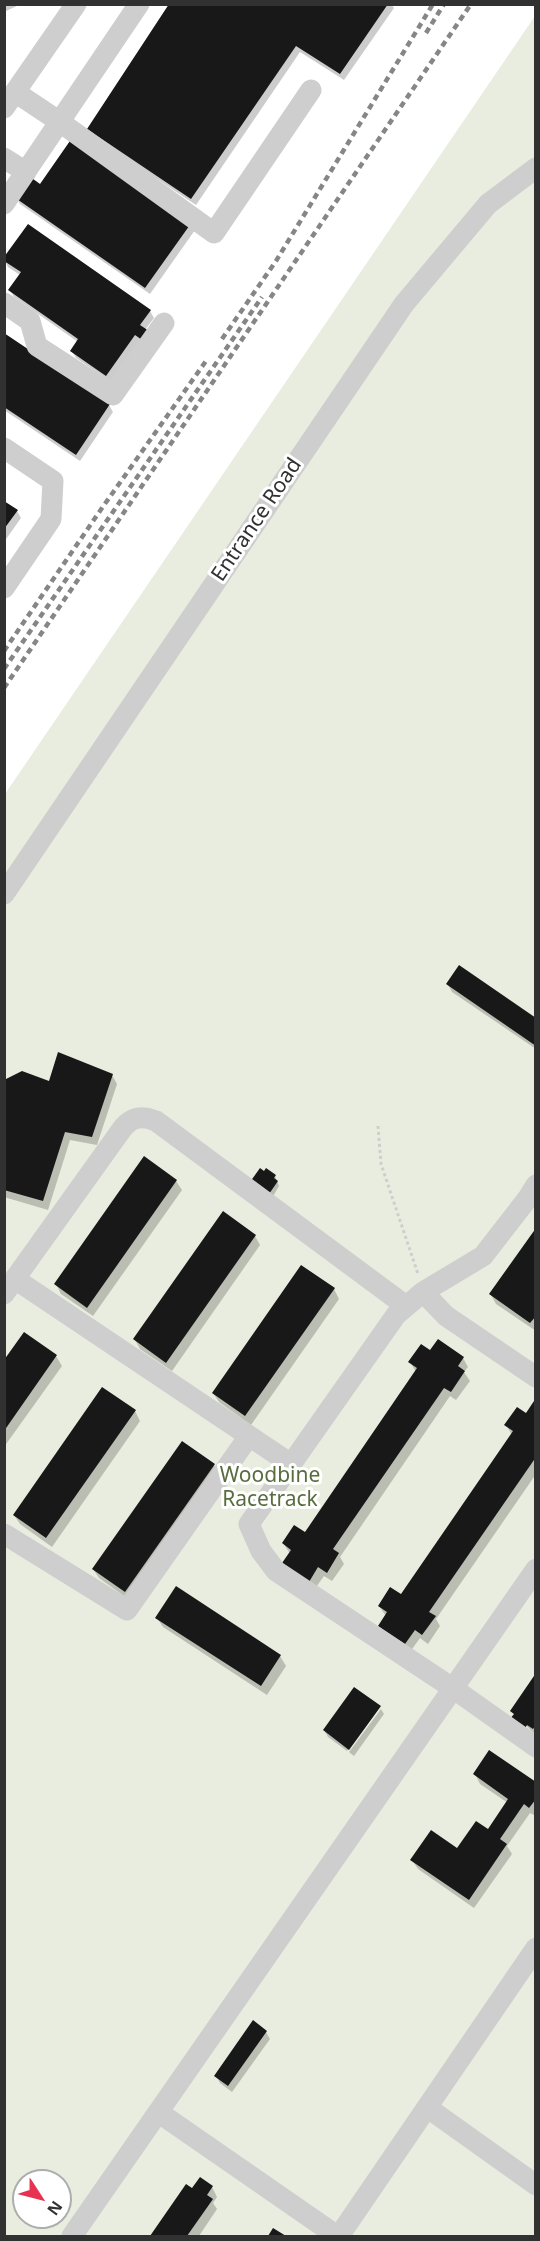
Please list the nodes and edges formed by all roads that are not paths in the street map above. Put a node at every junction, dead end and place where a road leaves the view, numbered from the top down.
1 (76, 4) edge
2 (139, 4) edge
3 (311, 90) dead end
4 (10, 100) edge
5 (60, 122) junction
6 (4, 158) edge
7 (536, 168) edge
8 (26, 172) junction
9 (4, 204) edge
10 (4, 303) edge
11 (164, 323) dead end
12 (4, 448) edge
13 (4, 588) edge
14 (4, 894) edge
15 (536, 1185) edge
16 (10, 1286) edge
17 (423, 1292) junction
18 (406, 1306) junction
19 (536, 1377) edge
20 (249, 1436) junction
21 (291, 1464) junction
22 (4, 1534) edge
23 (536, 1569) edge
24 (454, 1689) junction
25 (536, 1747) edge
26 (536, 1948) edge
27 (428, 2108) junction
28 (158, 2112) junction
29 (536, 2185) edge
30 (72, 2236) edge
31 (338, 2236) edge

1 - 4 street
2 - 5 street
3 - 5 street
4 - 5 street
5 - 8 street
6 - 8 street
7 - 14 street, Entrance Road
8 - 9 street
10 - 11 street
12 - 13 street
15 - 17 street
16 - 18 street
16 - 20 street
17 - 18 street
17 - 19 street
18 - 21 street
20 - 21 street
20 - 22 street
21 - 24 street
23 - 24 street
24 - 25 street
24 - 28 street
26 - 27 street
27 - 29 street
27 - 31 street
28 - 30 street
28 - 31 street

